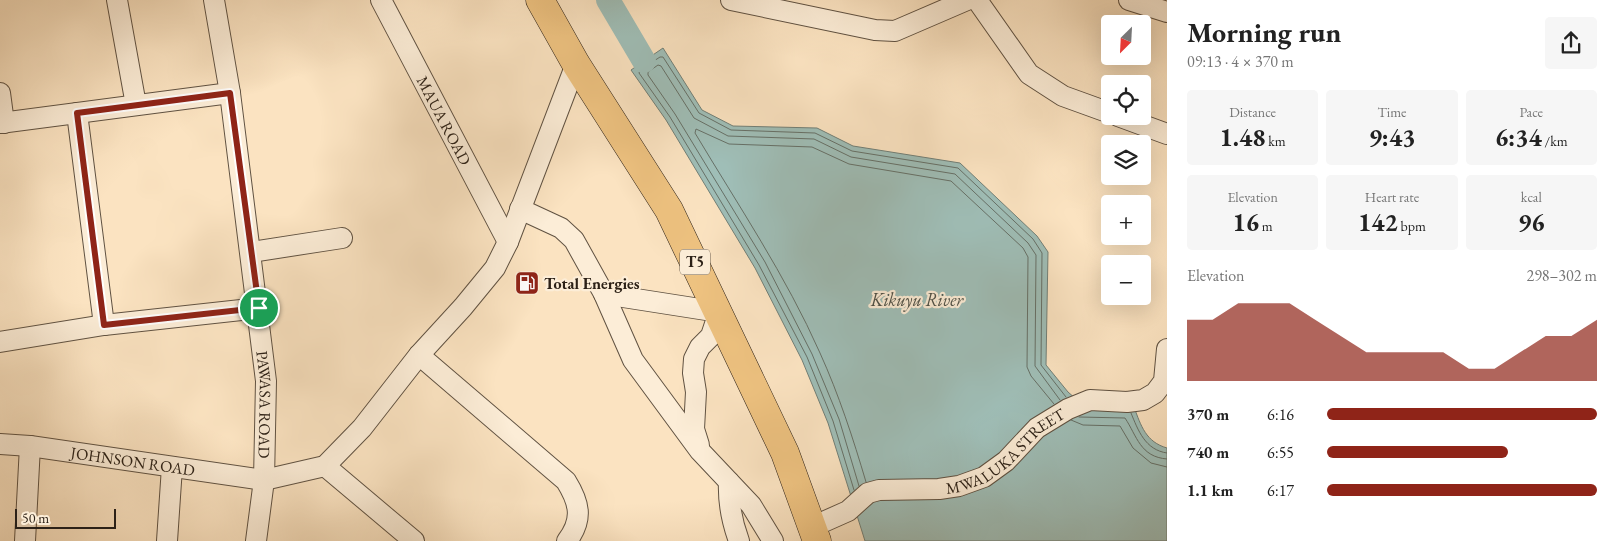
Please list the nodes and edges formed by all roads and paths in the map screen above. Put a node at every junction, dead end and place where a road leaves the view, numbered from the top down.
1 (117, 0) edge
2 (214, 0) edge
3 (381, 0) edge
4 (540, 0) edge
5 (731, 0) edge
6 (967, 0) edge
7 (977, 0) edge
8 (1129, 0) edge
9 (1167, 12) edge
10 (576, 64) junction
11 (0, 93) edge
12 (230, 93) junction
13 (136, 105) junction
14 (1101, 110) edge
15 (77, 113) junction
16 (2, 123) edge
17 (1142, 125) edge
18 (1167, 134) edge
19 (520, 209) junction
20 (342, 238) dead end
21 (508, 242) junction
22 (251, 252) junction
23 (604, 294) junction
24 (259, 308) junction
25 (719, 312) junction
26 (104, 325) junction
27 (0, 342) edge
28 (1167, 349) edge
29 (419, 355) junction
30 (0, 444) edge
31 (30, 446) junction
32 (700, 451) junction
33 (325, 466) junction
34 (172, 467) junction
35 (264, 480) junction
36 (730, 482) junction
37 (815, 534) edge
38 (25, 541) edge
39 (167, 541) edge
40 (256, 541) edge
41 (414, 541) edge
42 (568, 541) edge
43 (740, 541) edge
44 (773, 541) edge

1 - 13 street
2 - 12 street, PAWASA ROAD
3 - 21 street, MAUA ROAD
4 - 10 highway, T5
5 - 6 street
7 - 14 street
8 - 9 street
10 - 19 street
10 - 25 highway, T5
11 - 16 street
12 - 13 street
12 - 22 street, PAWASA ROAD
13 - 15 street
15 - 16 street
15 - 26 street
17 - 18 street
19 - 21 street
19 - 23 street
20 - 22 street
21 - 29 street
22 - 24 street, PAWASA ROAD
23 - 25 street
23 - 32 street
24 - 26 street
24 - 35 street, PAWASA ROAD
25 - 32 street
25 - 37 highway, T5
26 - 27 street
28 - 37 street, MWALUKA STREET
29 - 33 street
29 - 42 street
30 - 31 street, JOHNSON ROAD
31 - 34 street, JOHNSON ROAD
31 - 38 street
32 - 36 street
33 - 35 street
33 - 41 street
34 - 35 street, JOHNSON ROAD
34 - 39 street
35 - 40 street, PAWASA ROAD
36 - 43 street
36 - 44 street

